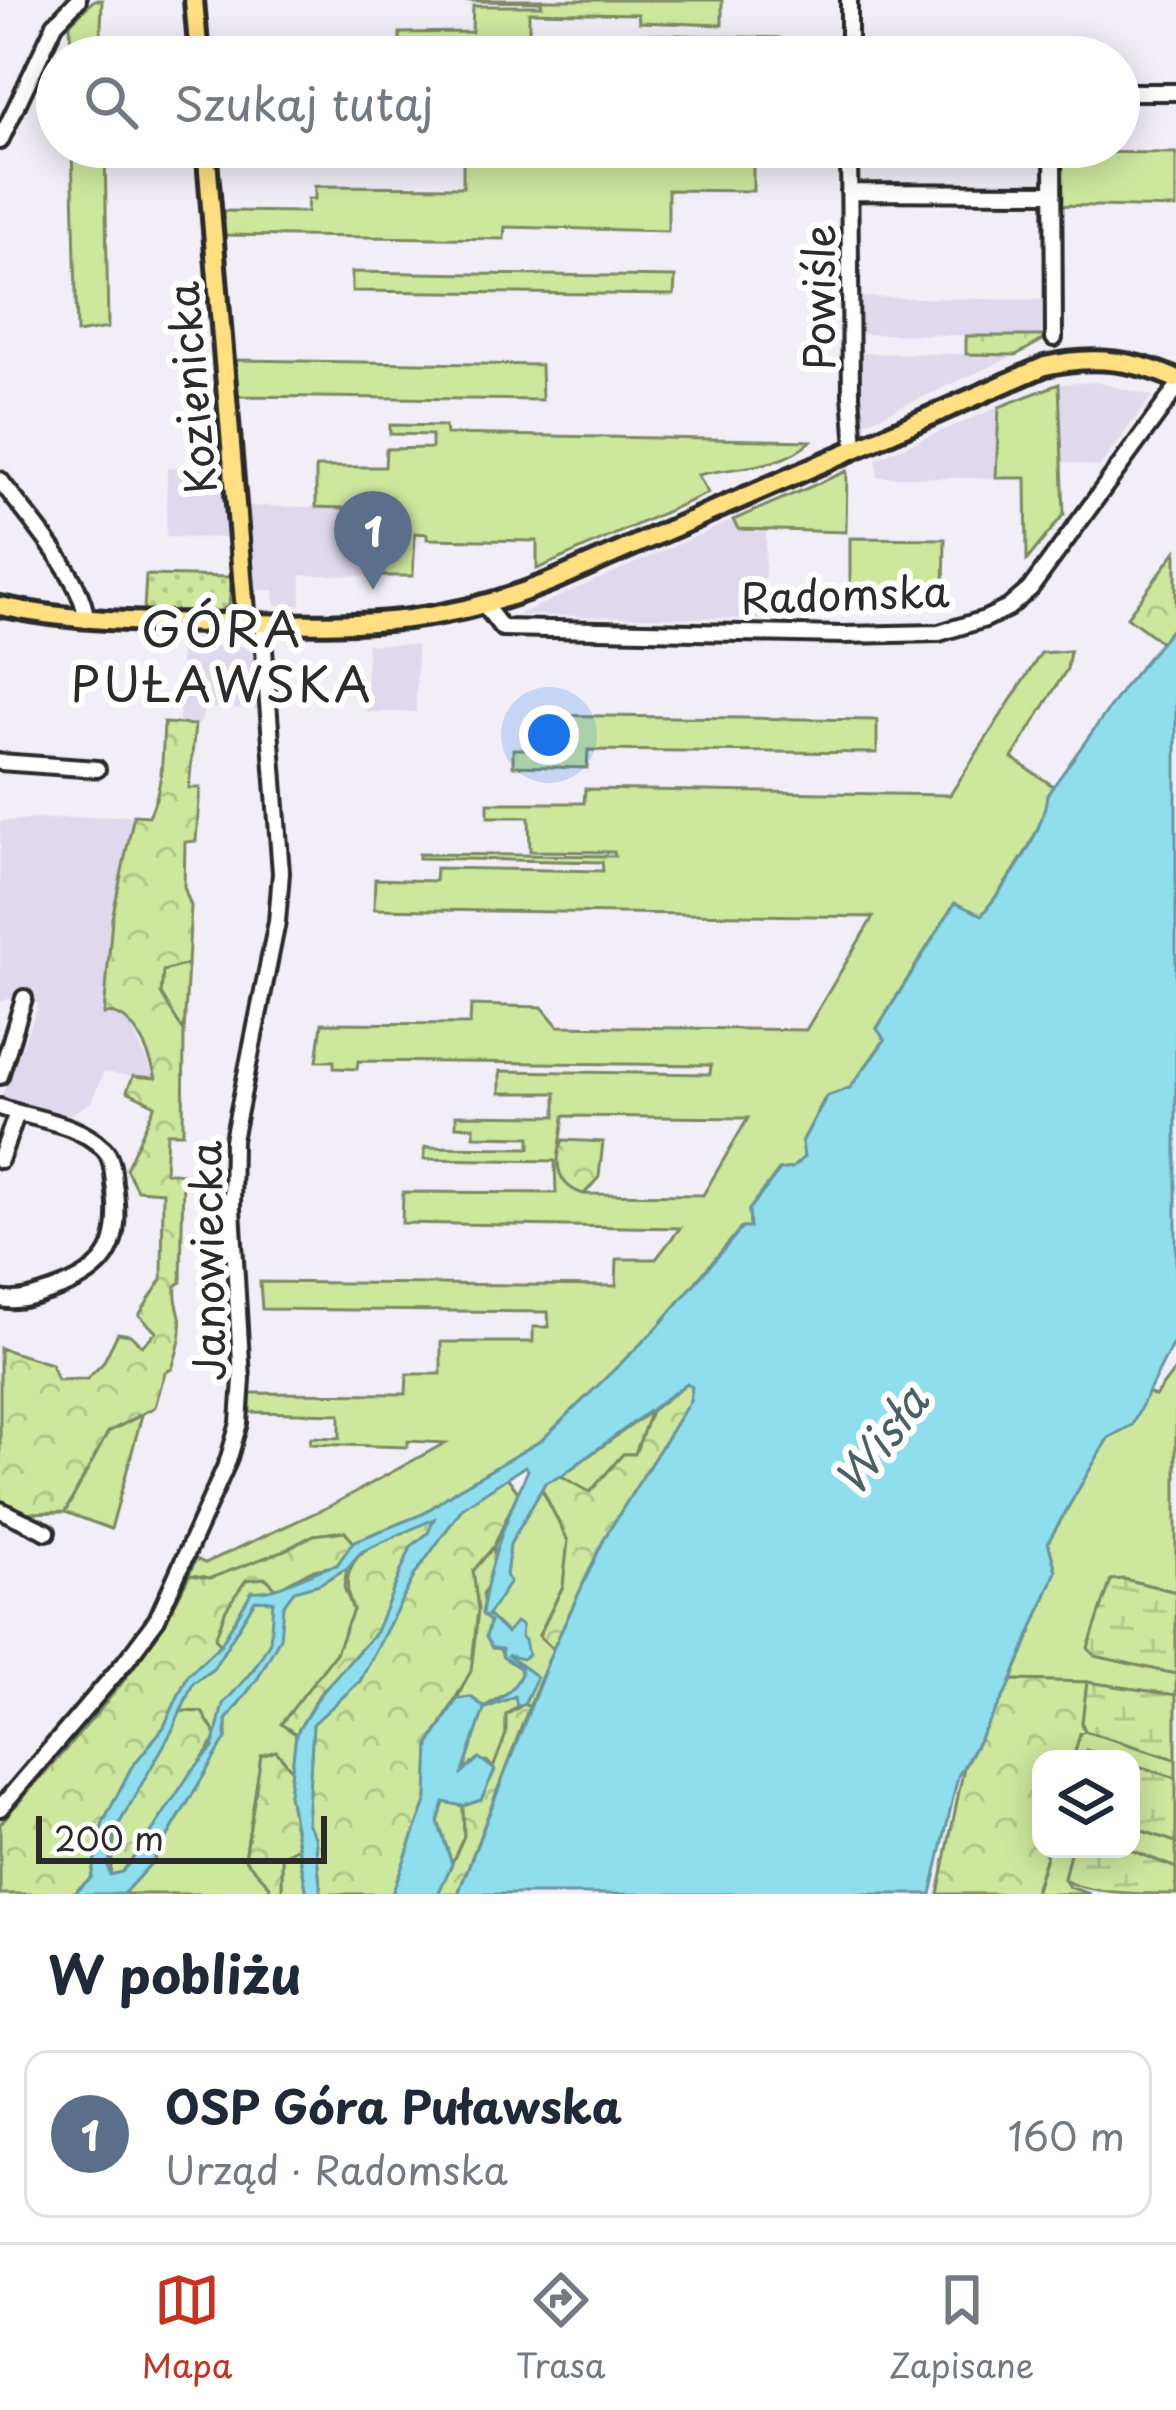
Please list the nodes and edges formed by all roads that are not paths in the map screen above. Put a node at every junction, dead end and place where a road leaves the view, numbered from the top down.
1 (78, 0) edge
2 (194, 0) edge
3 (849, 0) edge
4 (49, 36) edge
5 (197, 36) edge
6 (849, 36) edge
7 (36, 64) edge
8 (1140, 92) edge
9 (1176, 92) edge
10 (0, 141) edge
11 (208, 168) edge
12 (849, 168) edge
13 (1053, 168) edge
14 (849, 192) junction
15 (1053, 193) junction
16 (1054, 338) dead end
17 (1176, 379) edge
18 (1176, 389) edge
19 (855, 447) junction
20 (0, 480) edge
21 (0, 606) edge
22 (486, 607) junction
23 (86, 620) junction
24 (254, 623) junction
25 (0, 762) edge
26 (97, 769) dead end
27 (24, 998) dead end
28 (0, 1076) edge
29 (0, 1106) edge
30 (17, 1113) junction
31 (0, 1160) edge
32 (0, 1298) edge
33 (0, 1510) edge
34 (47, 1532) dead end
35 (0, 1808) edge

1 - 4 street
2 - 5 main road
3 - 6 street
7 - 10 street
8 - 9 street
11 - 24 main road, Kozienicka
12 - 14 street, Powiśle
13 - 15 street
14 - 15 street
14 - 19 street, Powiśle
15 - 16 street
17 - 19 main road
18 - 22 street, Radomska
19 - 22 main road
20 - 23 street
21 - 23 main road
22 - 24 main road
23 - 24 main road
24 - 35 street, Janowiecka
25 - 26 street
27 - 28 street
29 - 30 street
30 - 31 street
30 - 32 street
33 - 34 street

